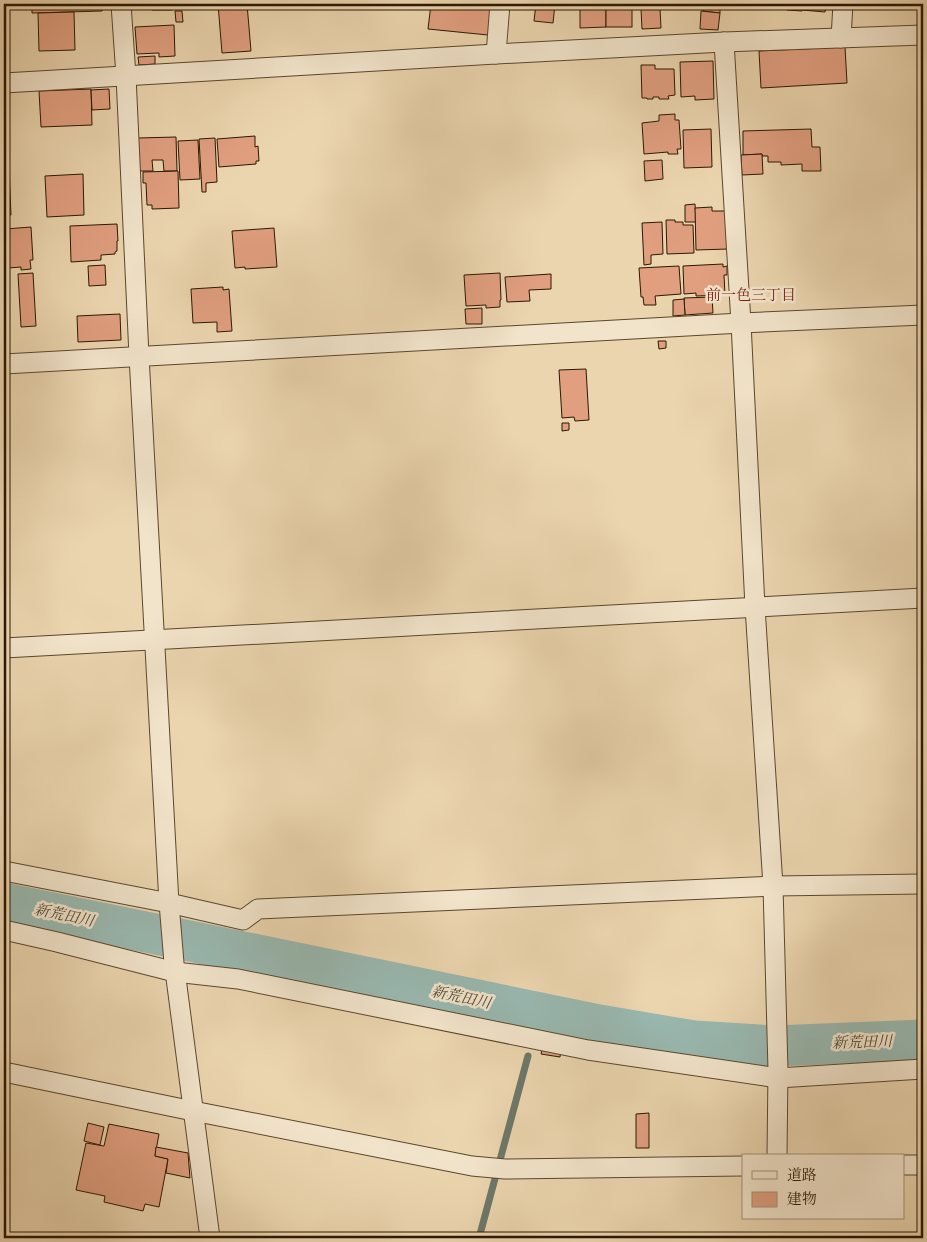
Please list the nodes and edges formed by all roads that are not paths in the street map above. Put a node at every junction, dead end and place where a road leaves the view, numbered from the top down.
1 (121, 4) edge
2 (500, 4) edge
3 (844, 4) edge
4 (923, 35) edge
5 (841, 38) junction
6 (724, 42) junction
7 (496, 54) junction
8 (126, 76) junction
9 (4, 83) edge
10 (923, 315) edge
11 (741, 323) junction
12 (139, 356) junction
13 (4, 364) edge
14 (923, 598) edge
15 (755, 607) junction
16 (155, 640) junction
17 (4, 648) edge
18 (4, 870) edge
19 (923, 884) edge
20 (773, 886) junction
21 (169, 907) junction
22 (4, 930) edge
23 (175, 967) junction
24 (923, 1069) edge
25 (4, 1072) edge
26 (778, 1074) junction
27 (193, 1111) junction
28 (777, 1154) edge
29 (904, 1165) edge
30 (923, 1165) edge
31 (742, 1166) edge
32 (210, 1238) edge

1 - 8 street
2 - 7 street
3 - 5 street
4 - 5 street
5 - 6 street
6 - 7 street
6 - 11 street
7 - 8 street
8 - 9 street
8 - 12 street
10 - 11 street
11 - 12 street
11 - 15 street
12 - 13 street
12 - 16 street
14 - 15 street
15 - 16 street
15 - 20 street
16 - 17 street
16 - 21 street
18 - 21 street
19 - 20 street
20 - 21 street
20 - 26 street
21 - 23 street
22 - 23 street
23 - 26 street
23 - 27 street
24 - 26 street
25 - 27 street
26 - 28 street
27 - 31 street
27 - 32 street
29 - 30 street

